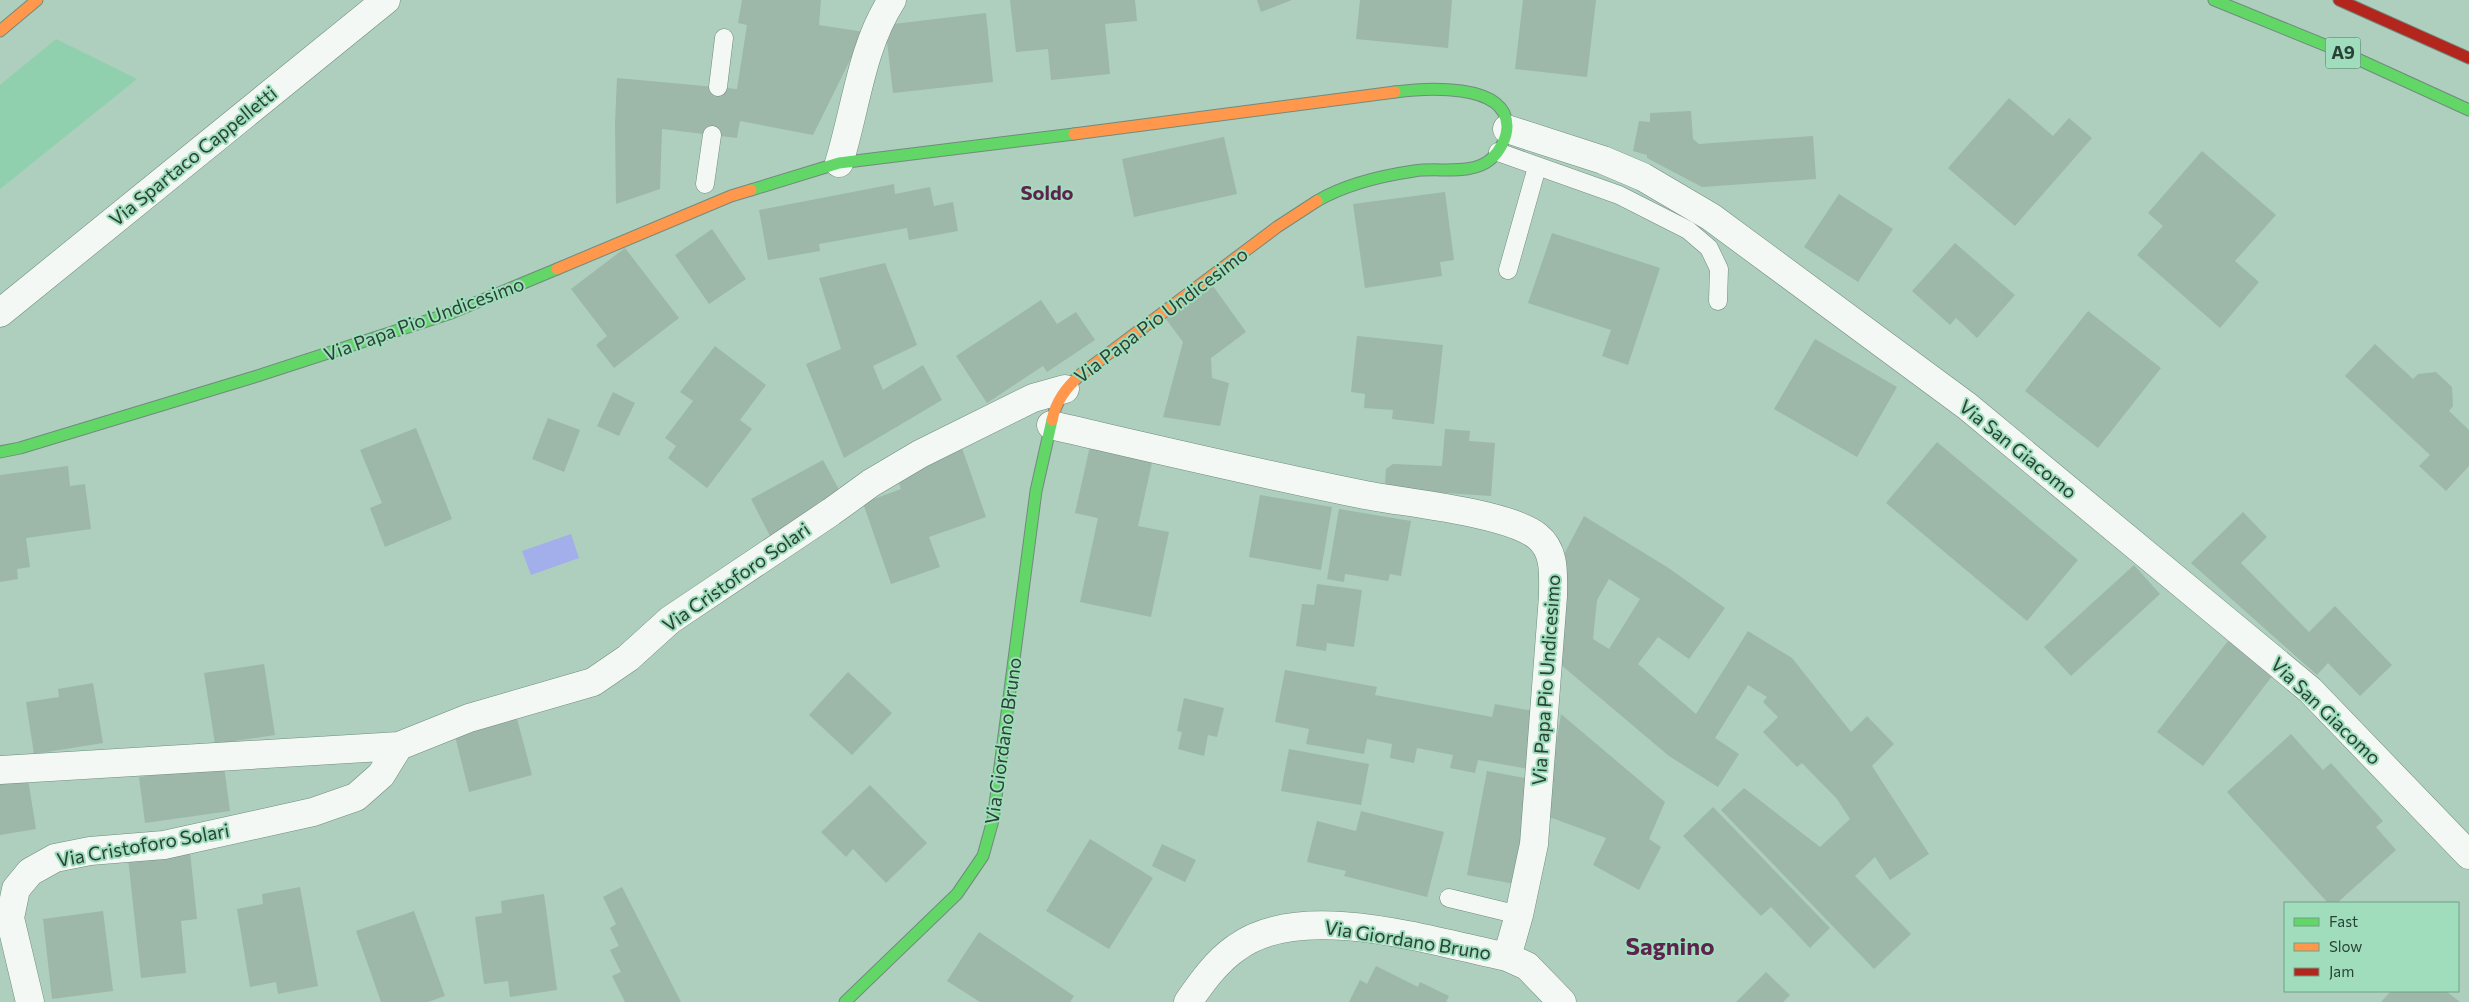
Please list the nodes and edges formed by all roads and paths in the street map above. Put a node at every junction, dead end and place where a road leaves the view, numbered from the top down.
1 (37, 0) edge
2 (386, 0) edge
3 (892, 0) edge
4 (2214, 0) edge
5 (2339, 0) edge
6 (0, 30) edge
7 (724, 38) dead end
8 (2469, 58) edge
9 (718, 87) dead end
10 (2469, 110) edge
11 (712, 135) dead end
12 (1502, 140) junction
13 (839, 163) junction
14 (1537, 166) junction
15 (705, 184) dead end
16 (1508, 270) dead end
17 (1718, 300) dead end
18 (0, 313) edge
19 (1065, 389) junction
20 (1050, 425) junction
21 (0, 452) edge
22 (400, 746) junction
23 (0, 770) edge
24 (2469, 855) edge
25 (1449, 898) dead end
26 (1519, 915) junction
27 (1507, 957) junction
28 (30, 1002) edge
29 (845, 1002) edge
30 (1188, 1002) edge
31 (1562, 1002) edge

1 - 6 main road
2 - 18 street, Via Spartaco Cappelletti
3 - 13 street
4 - 10 main road, A9
5 - 8 main road, A9
7 - 9 lane
11 - 15 lane
12 - 13 main road, Via Papa Pio Undicesimo
12 - 14 lane
12 - 19 main road, Via Papa Pio Undicesimo
12 - 24 street, Via San Giacomo
13 - 21 main road, Via Papa Pio Undicesimo
14 - 16 lane
14 - 17 lane
19 - 20 main road, Via Papa Pio Undicesimo
19 - 22 street, Via Cristoforo Solari
20 - 26 street, Via Papa Pio Undicesimo
20 - 29 main road, Via Giordano Bruno
22 - 23 street, Via Cristoforo Solari
22 - 28 street, Via Cristoforo Solari
25 - 26 lane
26 - 27 street, Via Papa Pio Undicesimo
27 - 30 street, Via Giordano Bruno
27 - 31 street

